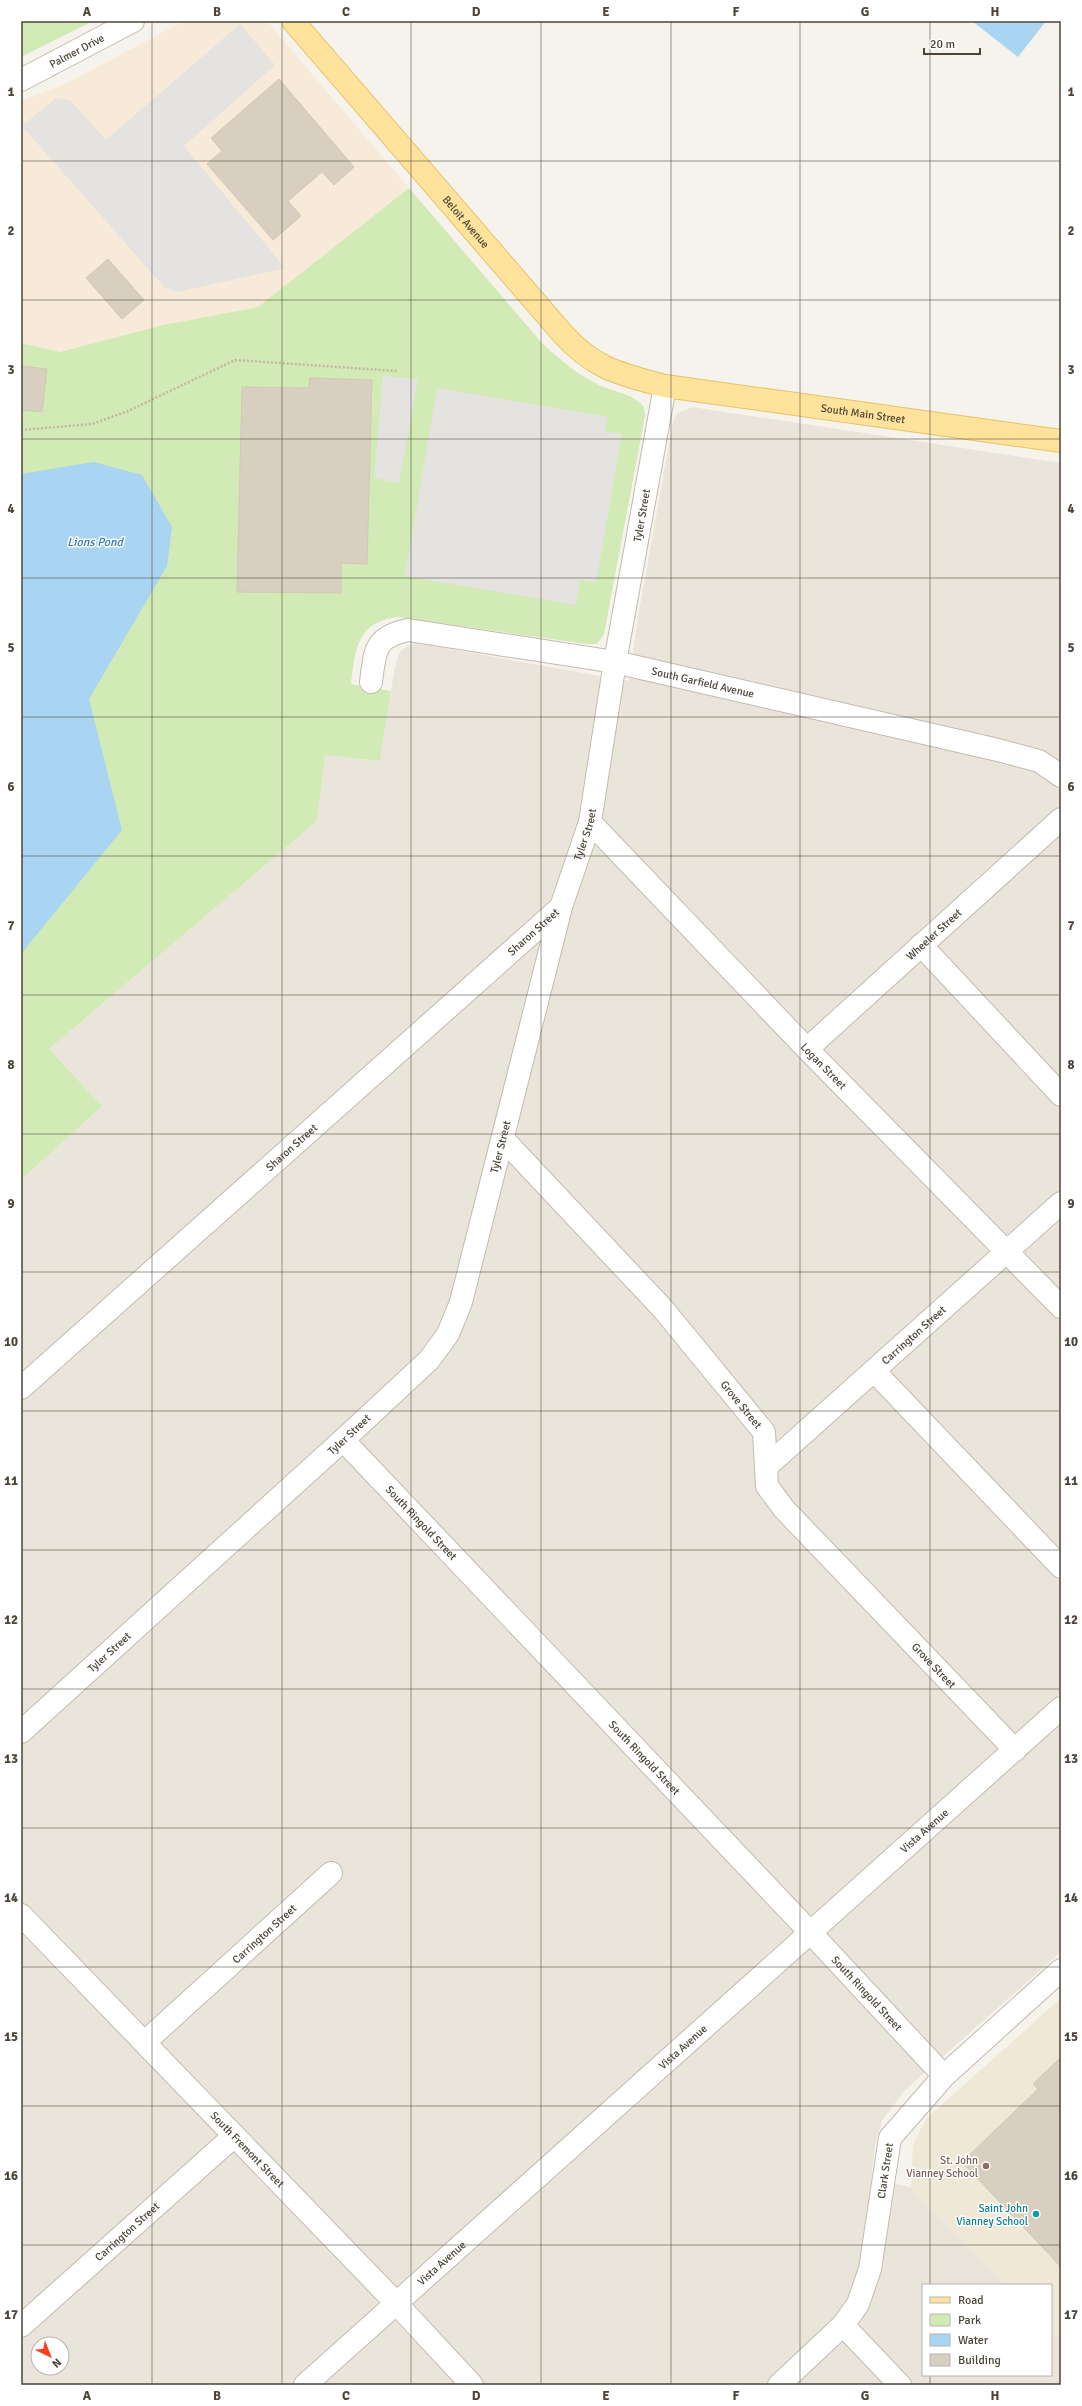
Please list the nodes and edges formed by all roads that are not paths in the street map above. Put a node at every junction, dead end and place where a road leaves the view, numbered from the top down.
1 (133, 21) edge
2 (293, 21) edge
3 (21, 80) edge
4 (665, 386) junction
5 (1061, 441) edge
6 (615, 662) junction
7 (370, 682) dead end
8 (1061, 776) edge
9 (1061, 819) edge
10 (590, 822) junction
11 (561, 907) junction
12 (921, 945) junction
13 (807, 1049) junction
14 (1061, 1095) edge
15 (503, 1139) junction
16 (1061, 1203) edge
17 (1006, 1253) junction
18 (1061, 1307) edge
19 (874, 1371) junction
20 (21, 1388) edge
21 (343, 1440) junction
22 (766, 1468) junction
23 (1061, 1567) edge
24 (1061, 1708) edge
25 (21, 1732) edge
26 (1015, 1750) junction
27 (331, 1873) dead end
28 (21, 1915) edge
29 (810, 1932) junction
30 (1061, 1970) edge
31 (145, 2042) junction
32 (944, 2076) junction
33 (233, 2137) junction
34 (396, 2303) junction
35 (843, 2325) junction
36 (21, 2326) edge
37 (305, 2385) edge
38 (472, 2385) edge
39 (779, 2385) edge
40 (900, 2385) edge

1 - 3 street, Palmer Drive
2 - 4 main road, Beloit Avenue
4 - 5 main road, South Main Street
4 - 6 street, Tyler Street
6 - 7 street, South Garfield Avenue
6 - 8 street, South Garfield Avenue
6 - 10 street, Tyler Street
9 - 12 street, Wheeler Street
10 - 11 street, Tyler Street
10 - 13 street, Logan Street
11 - 15 street, Tyler Street
11 - 20 street, Sharon Street
12 - 13 street, Wheeler Street
12 - 14 street
13 - 17 street, Logan Street
15 - 21 street, Tyler Street
15 - 22 street, Grove Street
16 - 17 street, Carrington Street
17 - 18 street, Logan Street
17 - 19 street, Carrington Street
19 - 22 street, Carrington Street
19 - 23 street
21 - 25 street, Tyler Street
21 - 29 street, South Ringold Street
22 - 26 street, Grove Street
24 - 26 street, Vista Avenue
26 - 29 street, Vista Avenue
27 - 31 street, Carrington Street
28 - 31 street, South Fremont Street
29 - 32 street, South Ringold Street
29 - 34 street, Vista Avenue
30 - 32 street, Clark Street
31 - 33 street, South Fremont Street
32 - 35 street, Clark Street
33 - 34 street, South Fremont Street
33 - 36 street, Carrington Street
34 - 37 street, Vista Avenue
34 - 38 street, South Fremont Street
35 - 39 street, Clark Street
35 - 40 street

